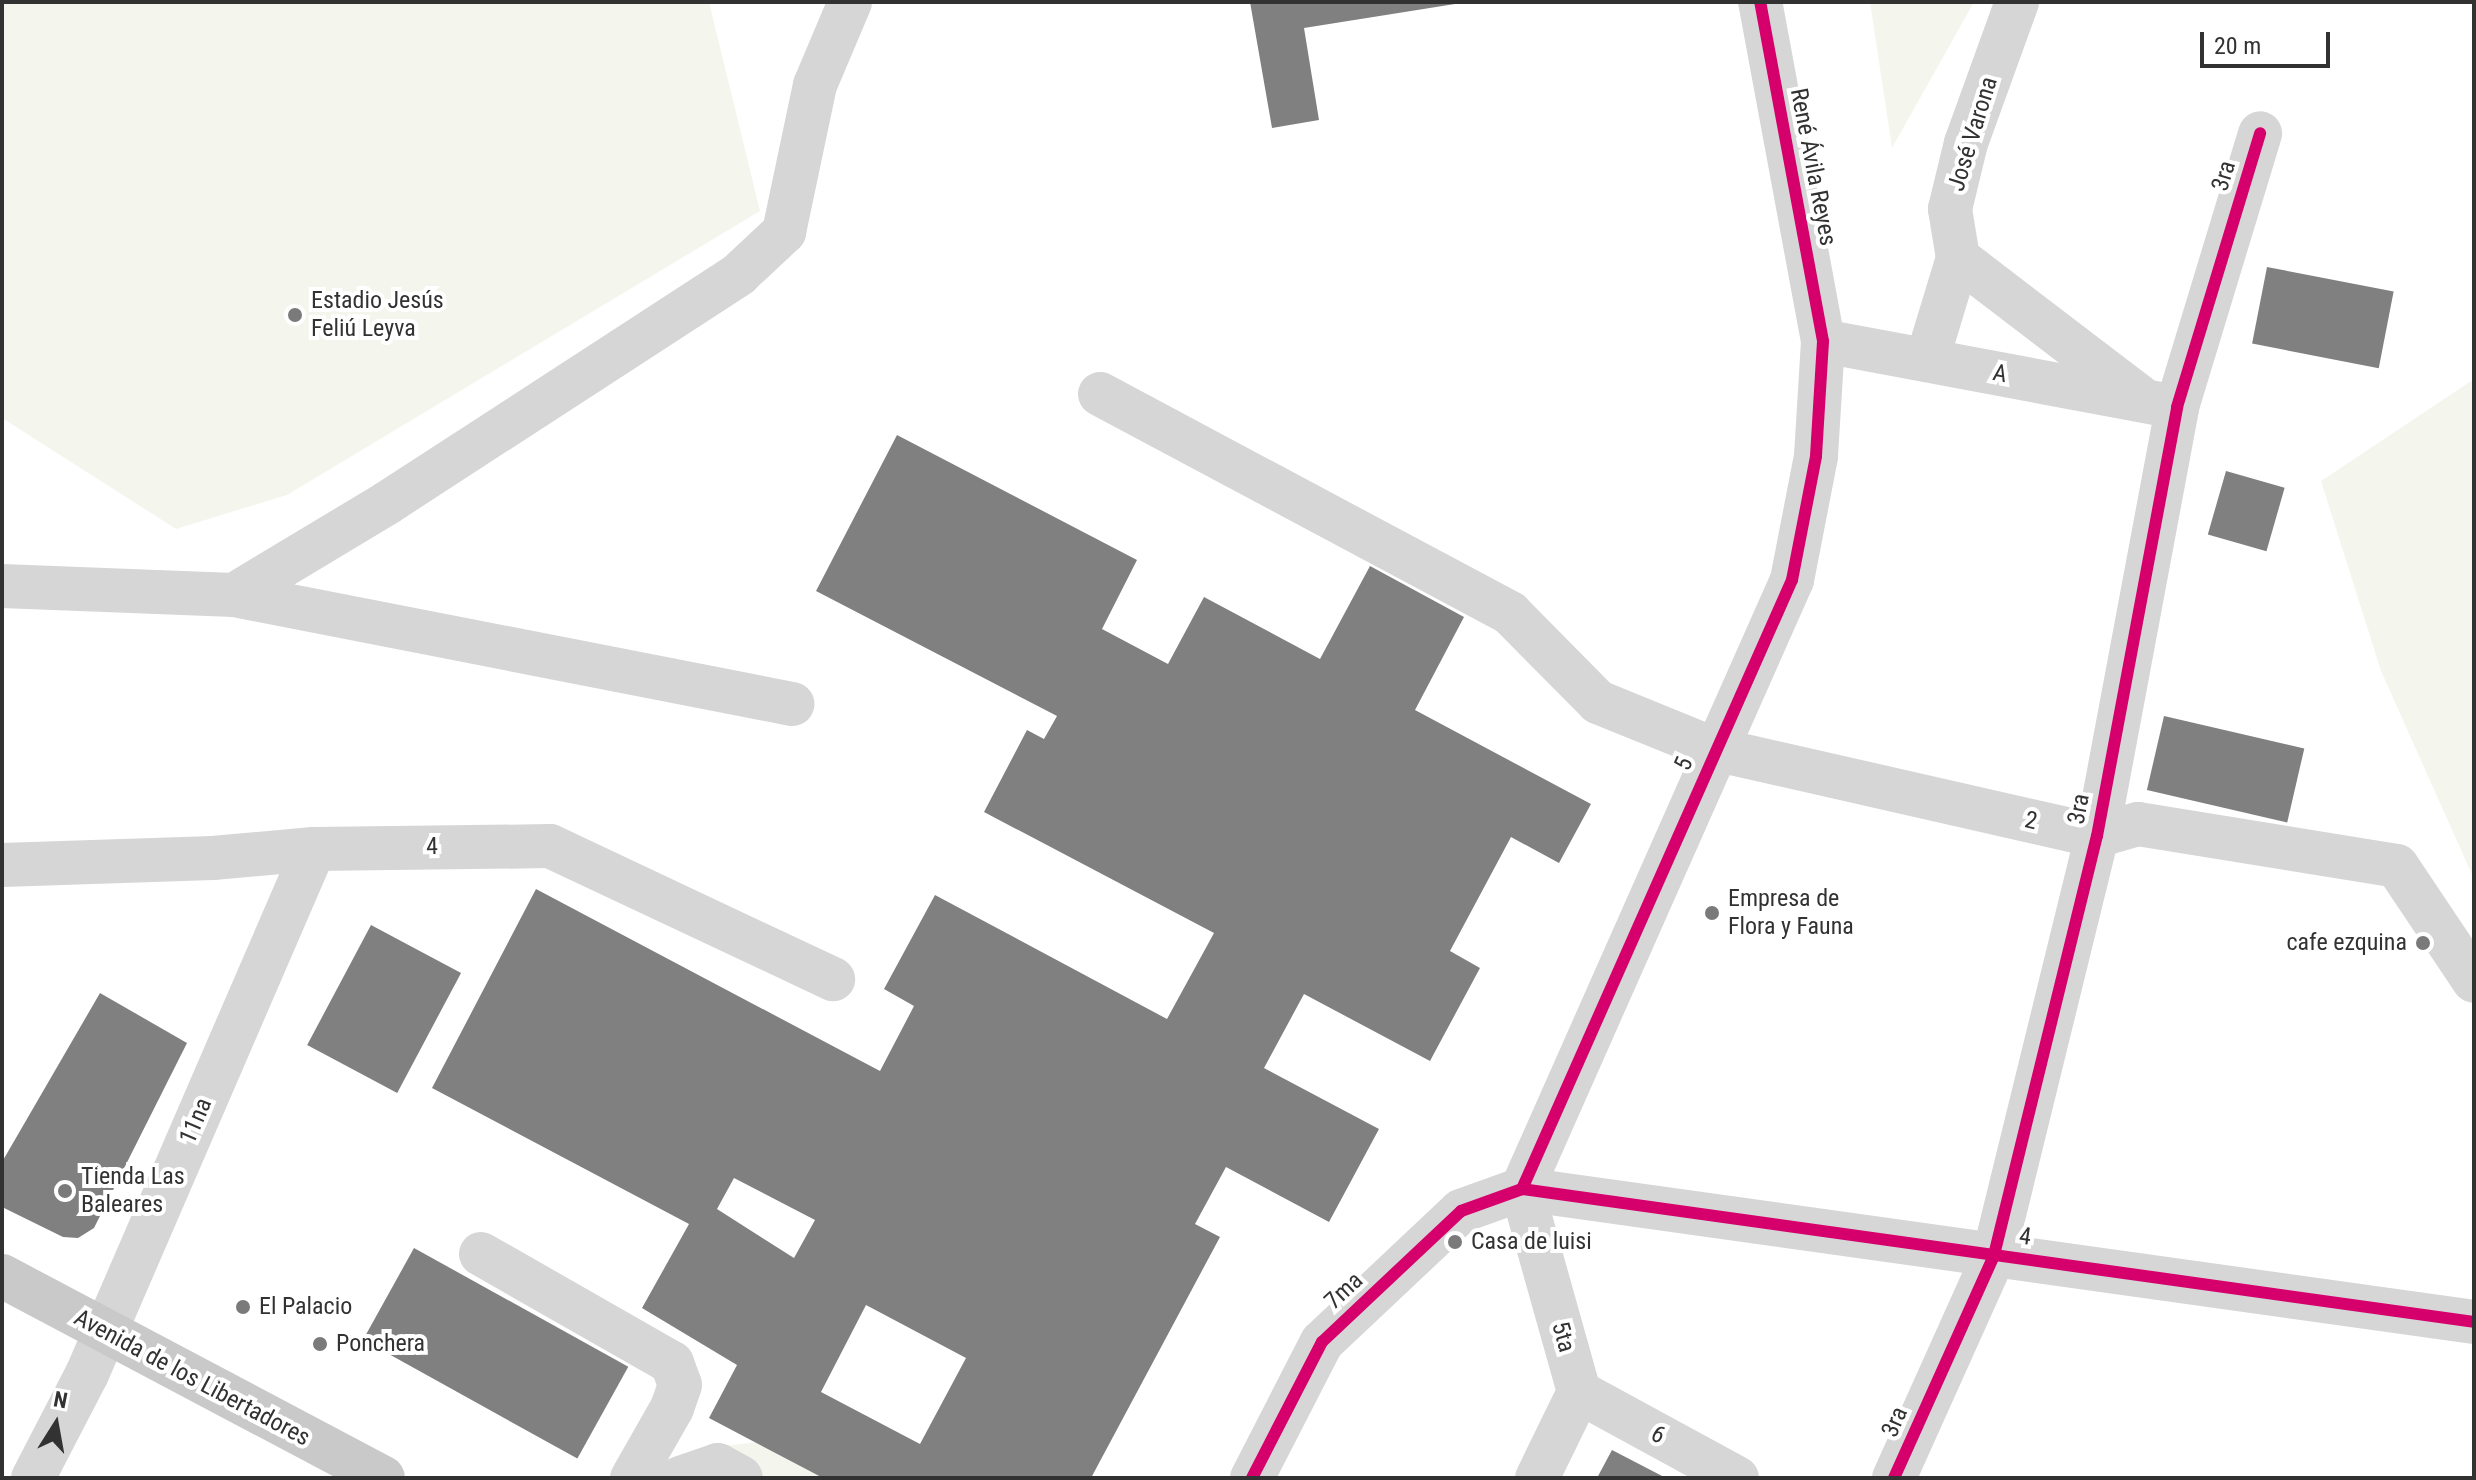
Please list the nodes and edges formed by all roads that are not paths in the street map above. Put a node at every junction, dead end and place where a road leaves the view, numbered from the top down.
1 (850, 2) edge
2 (1760, 2) edge
3 (2017, 2) edge
4 (2260, 133) dead end
5 (1958, 258) junction
6 (1823, 341) junction
7 (1927, 360) junction
8 (1100, 394) dead end
9 (2161, 404) junction
10 (2, 586) edge
11 (234, 595) junction
12 (792, 704) dead end
13 (1714, 749) junction
14 (2097, 836) junction
15 (314, 849) junction
16 (2, 865) edge
17 (833, 979) dead end
18 (2474, 981) edge
19 (1522, 1189) junction
20 (481, 1254) dead end
21 (1994, 1255) junction
22 (2, 1276) edge
23 (2474, 1322) edge
24 (105, 1332) junction
25 (1579, 1392) junction
26 (33, 1478) edge
27 (383, 1478) edge
28 (632, 1478) edge
29 (680, 1478) edge
30 (741, 1478) edge
31 (1252, 1478) edge
32 (1537, 1478) edge
33 (1737, 1478) edge
34 (1894, 1478) edge

1 - 11 street
2 - 6 street, René Ávila Reyes
3 - 5 street, José Varona
4 - 9 street, 3ra
5 - 7 street, José Varona
5 - 9 street
6 - 7 street, A
6 - 13 street, 5
7 - 9 street, A
8 - 13 street, 2
9 - 14 street, 3ra
10 - 11 street
11 - 12 street
13 - 14 street, 2
13 - 19 street, 5
14 - 18 street, 2
14 - 21 street, 3ra
15 - 16 street, 4
15 - 17 street, 4
15 - 24 street, 11na
19 - 21 street, 4
19 - 25 street, 5ta
19 - 31 street, 7ma
20 - 28 street
21 - 23 street, 4
21 - 34 street, 3ra
22 - 24 main road, Avenida de los Libertadores
24 - 26 street, 11na
24 - 27 main road, Avenida de los Libertadores
25 - 32 street
25 - 33 street, 6
29 - 30 street

